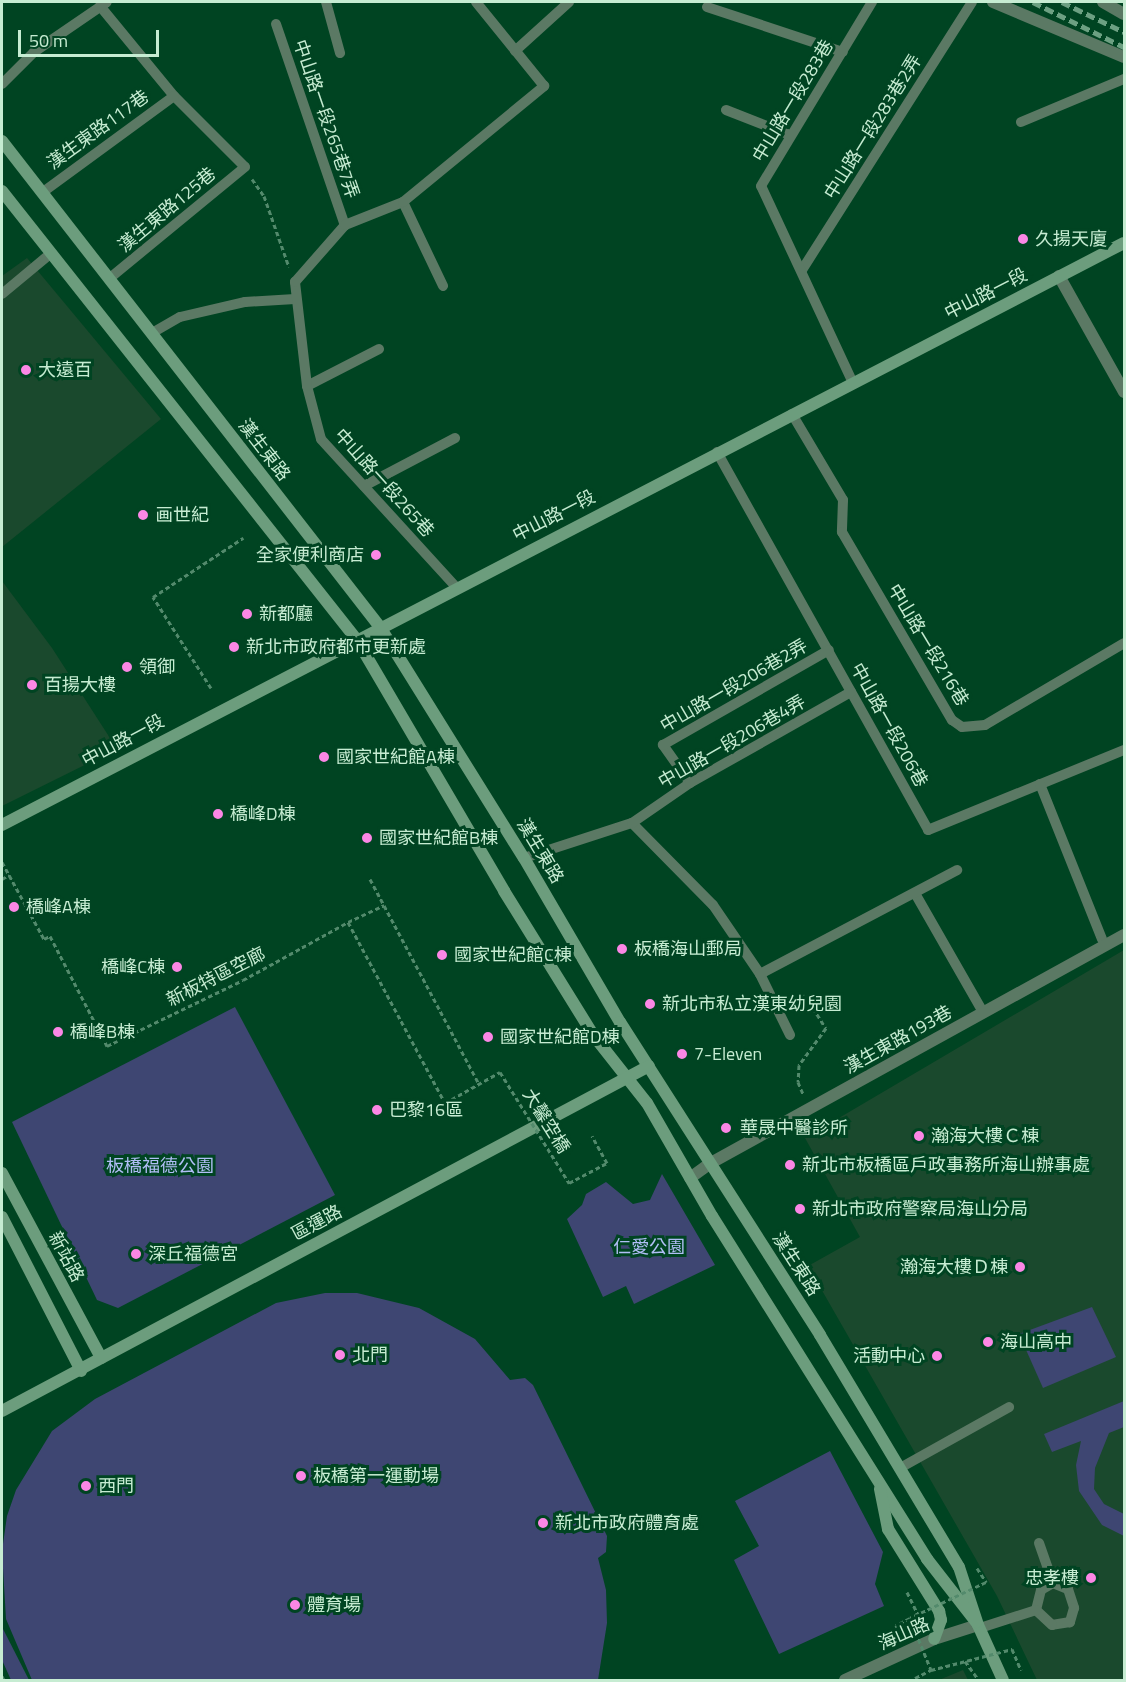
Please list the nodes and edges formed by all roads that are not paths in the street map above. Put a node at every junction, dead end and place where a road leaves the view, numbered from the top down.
1 (326, 2) edge
2 (476, 2) edge
3 (569, 2) edge
4 (872, 2) edge
5 (972, 2) edge
6 (993, 2) edge
7 (1103, 2) edge
8 (103, 4) edge
9 (707, 7) dead end
10 (1125, 14) edge
11 (276, 24) dead end
12 (515, 51) junction
13 (843, 52) junction
14 (340, 53) dead end
15 (1125, 57) edge
16 (1125, 79) edge
17 (2, 84) edge
18 (174, 96) junction
19 (726, 110) dead end
20 (1020, 122) dead end
21 (790, 135) junction
22 (2, 141) edge
23 (2, 191) edge
24 (42, 192) junction
25 (404, 202) junction
26 (345, 225) junction
27 (1125, 243) edge
28 (50, 254) junction
29 (802, 270) junction
30 (1059, 276) junction
31 (110, 278) junction
32 (443, 286) dead end
33 (2, 294) edge
34 (295, 299) junction
35 (152, 333) junction
36 (379, 349) dead end
37 (852, 383) junction
38 (307, 386) junction
39 (1125, 392) edge
40 (792, 414) junction
41 (455, 438) dead end
42 (717, 452) junction
43 (364, 486) junction
44 (456, 587) junction
45 (380, 627) junction
46 (357, 640) junction
47 (1125, 643) edge
48 (829, 650) junction
49 (851, 692) junction
50 (1125, 750) edge
51 (690, 783) junction
52 (1040, 784) junction
53 (632, 823) junction
54 (2, 825) edge
55 (524, 858) junction
56 (957, 870) dead end
57 (916, 895) junction
58 (1125, 935) edge
59 (1102, 939) dead end
60 (760, 974) junction
61 (982, 1012) junction
62 (790, 1035) dead end
63 (648, 1066) junction
64 (628, 1079) junction
65 (710, 1164) junction
66 (2, 1173) edge
67 (690, 1178) junction
68 (2, 1217) edge
69 (101, 1358) junction
70 (81, 1371) junction
71 (1009, 1407) dead end
72 (2, 1411) edge
73 (900, 1468) junction
74 (879, 1482) junction
75 (1039, 1542) dead end
76 (1053, 1583) junction
77 (1036, 1610) junction
78 (979, 1627) junction
79 (934, 1639) junction
80 (845, 1680) edge
81 (1003, 1680) edge

1 - 14 lane
2 - 12 lane
3 - 12 lane
4 - 13 lane, 中山路一段283巷
5 - 29 lane, 中山路一段283巷2弄
6 - 15 street
7 - 10 street
8 - 17 lane
8 - 18 lane
9 - 13 lane
11 - 26 lane, 中山路一段265巷7弄
12 - 25 lane
13 - 21 lane, 中山路一段283巷
16 - 20 lane
18 - 24 lane, 漢生東路117巷
18 - 31 lane, 漢生東路125巷
19 - 21 lane
21 - 29 lane, 中山路一段283巷
22 - 24 street, 漢生東路
23 - 28 street, 漢生東路
24 - 31 street, 漢生東路
25 - 26 lane
25 - 32 lane
26 - 34 lane, 中山路一段265巷
27 - 30 street, 中山路一段
28 - 33 lane
28 - 46 street, 漢生東路
29 - 37 lane, 中山路一段283巷
30 - 37 street, 中山路一段
30 - 39 street
31 - 35 street, 漢生東路
34 - 35 lane
34 - 38 lane, 中山路一段265巷
35 - 45 street, 漢生東路
36 - 38 lane
37 - 40 street, 中山路一段
38 - 43 lane, 中山路一段265巷
40 - 42 street, 中山路一段
40 - 47 lane, 中山路一段216巷
41 - 43 lane
42 - 44 street, 中山路一段
42 - 48 lane, 中山路一段206巷
43 - 44 lane, 中山路一段265巷
44 - 45 street, 中山路一段
45 - 46 street, 中山路一段
45 - 55 street, 漢生東路
46 - 54 street, 中山路一段
46 - 64 street, 漢生東路
48 - 49 lane, 中山路一段206巷
48 - 51 lane, 中山路一段206巷2弄
49 - 51 lane, 中山路一段206巷4弄
49 - 52 lane, 中山路一段206巷
50 - 52 lane, 中山路一段206巷
51 - 53 lane, 中山路一段206巷4弄
52 - 59 lane
53 - 55 lane, 中山路一段206巷4弄
53 - 60 lane
55 - 63 street, 漢生東路
56 - 57 lane
57 - 60 lane
57 - 61 lane
58 - 61 street, 漢生東路193巷
60 - 62 lane
61 - 65 street, 漢生東路193巷
63 - 64 street, 區運路
63 - 65 street, 漢生東路
64 - 67 street, 漢生東路
64 - 69 street, 區運路
65 - 67 street, 漢生東路193巷
65 - 73 street, 漢生東路
66 - 69 street, 新站路
67 - 74 street, 漢生東路
68 - 70 street
69 - 70 street, 區運路
70 - 72 street, 區運路
71 - 73 lane
73 - 78 street, 漢生東路
74 - 78 street, 漢生東路
74 - 79 street, 漢生東路
75 - 76 lane
76 - 77 lane
76 - 77 lane
77 - 78 lane
78 - 79 street, 海山路
78 - 81 street, 漢生東路
79 - 80 street, 海山路

